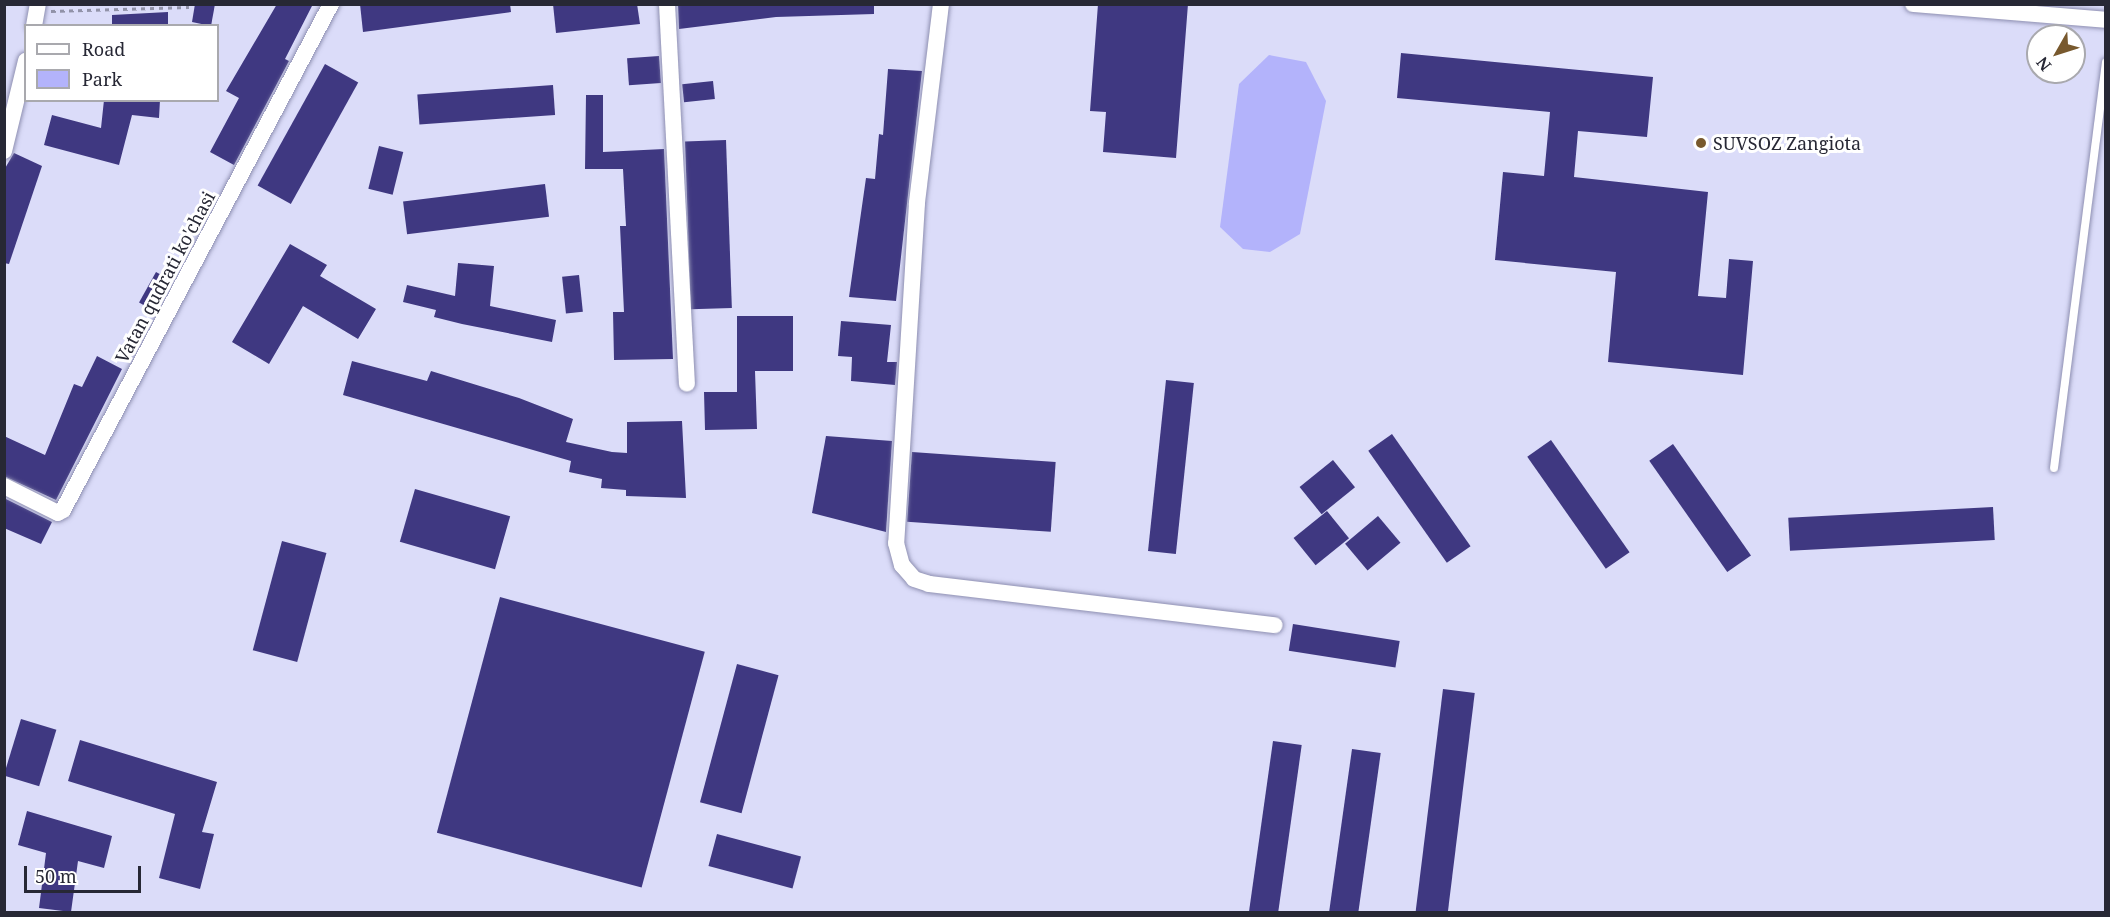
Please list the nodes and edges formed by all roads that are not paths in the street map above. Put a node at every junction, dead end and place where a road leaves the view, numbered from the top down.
1 (331, 4) edge
2 (667, 4) edge
3 (941, 4) edge
4 (1912, 4) edge
5 (2058, 11) edge
6 (2106, 20) edge
7 (2106, 62) edge
8 (24, 69) edge
9 (5, 147) edge
10 (687, 383) dead end
11 (2054, 468) dead end
12 (4, 486) edge
13 (1275, 625) dead end

1 - 12 street, Vatan qudrati ko'chasi
2 - 10 street
3 - 13 street
4 - 5 street
5 - 6 street
7 - 11 lane
8 - 9 street

